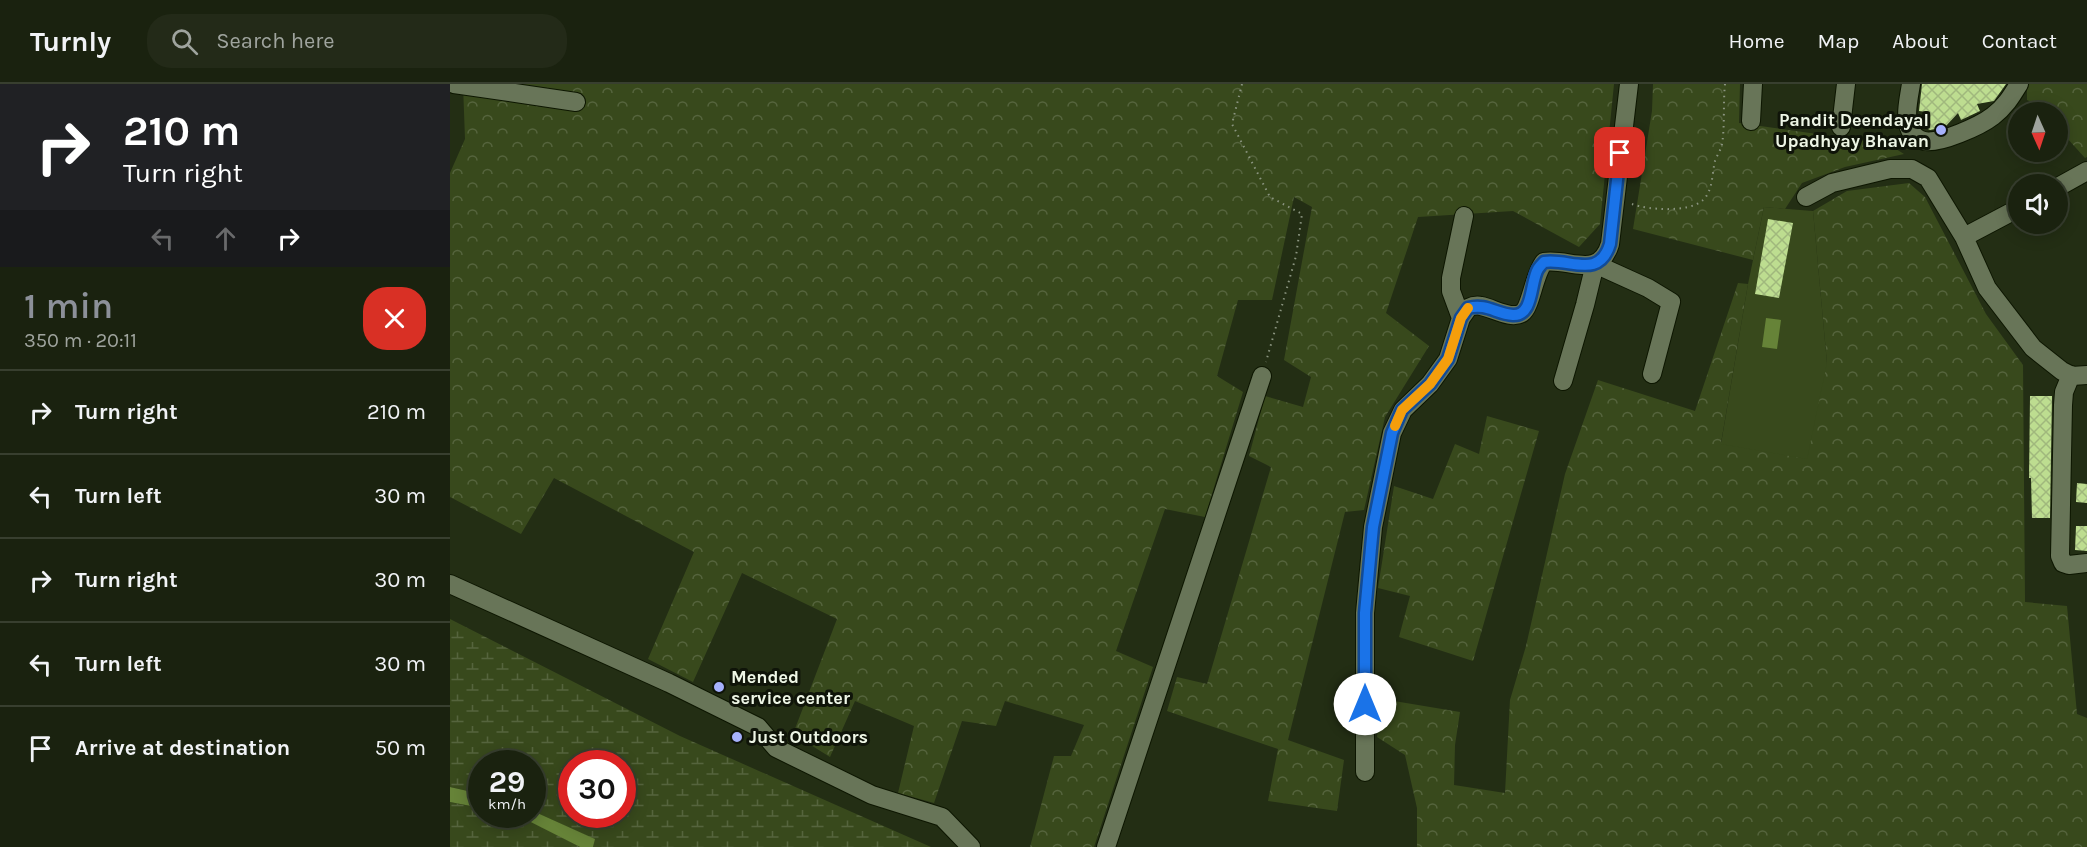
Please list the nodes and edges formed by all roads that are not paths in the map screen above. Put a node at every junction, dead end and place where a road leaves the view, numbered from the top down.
1 (454, 84) edge
2 (1629, 84) edge
3 (1753, 84) edge
4 (1846, 84) edge
5 (1911, 84) edge
6 (2019, 84) edge
7 (576, 102) dead end
8 (1751, 121) dead end
9 (1841, 127) dead end
10 (2087, 171) edge
11 (2068, 181) edge
12 (1806, 197) dead end
13 (2008, 214) edge
14 (1464, 216) dead end
15 (1964, 237) junction
16 (1595, 264) junction
17 (1461, 318) junction
18 (1652, 374) dead end
19 (2079, 375) edge
20 (1262, 376) road end
21 (1563, 381) dead end
22 (2087, 563) edge
23 (450, 584) edge
24 (1365, 772) dead end
25 (971, 847) edge
26 (1106, 847) edge

1 - 7 street
2 - 16 street
3 - 8 street
4 - 9 street
5 - 6 street
10 - 11 street
12 - 15 street
13 - 15 street
14 - 17 street
15 - 19 street
16 - 17 street
16 - 18 street
16 - 21 street
17 - 24 street
19 - 22 street
20 - 26 street
23 - 25 street

